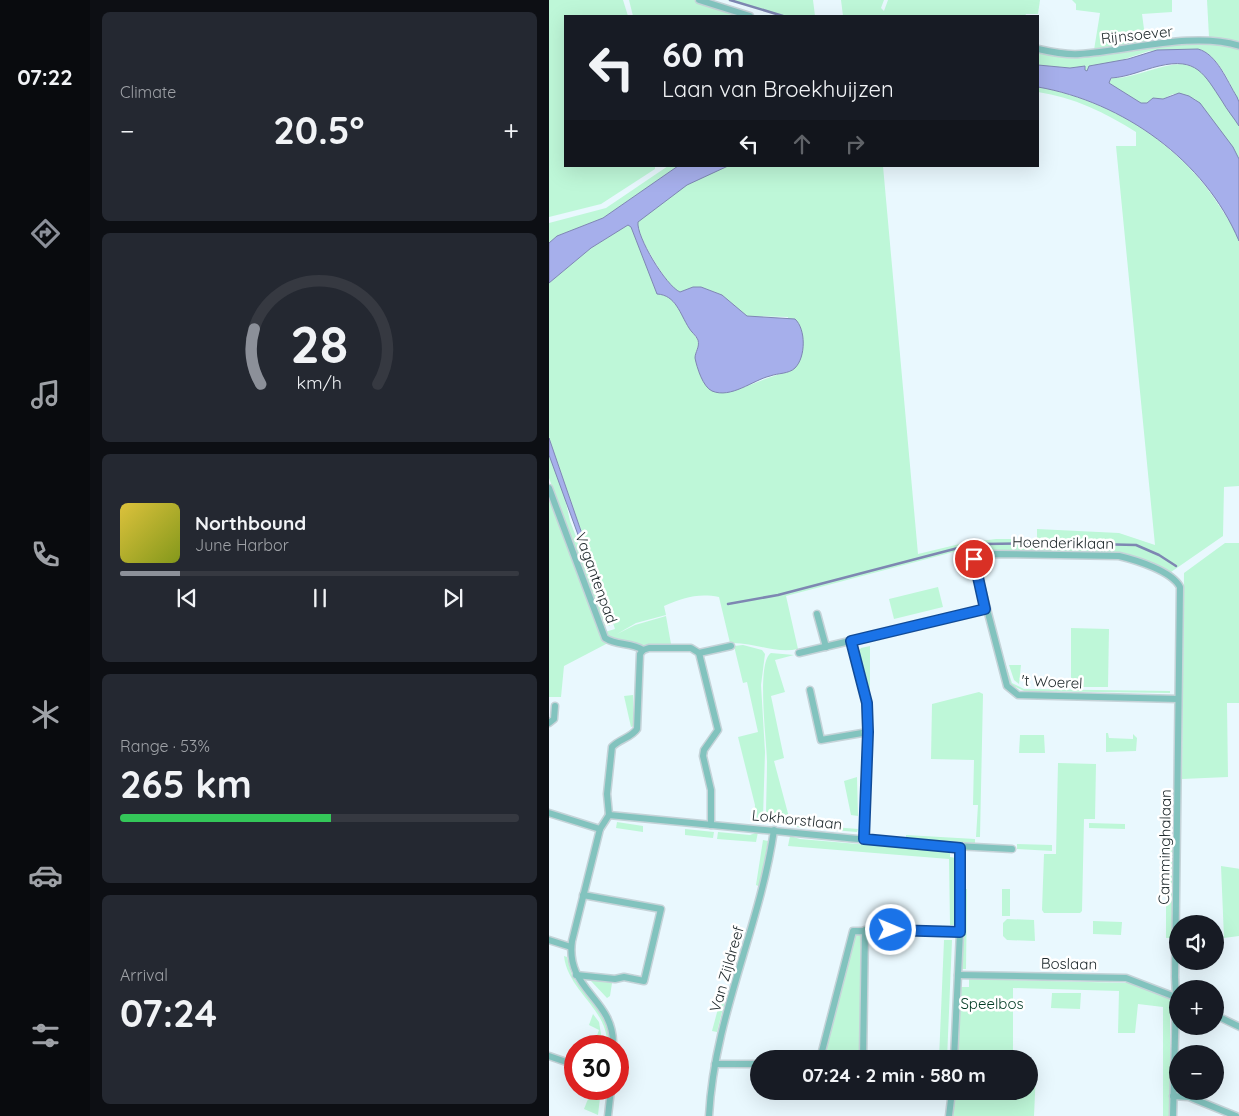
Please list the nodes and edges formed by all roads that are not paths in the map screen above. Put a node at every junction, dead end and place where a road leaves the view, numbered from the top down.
1 (699, 0) edge
2 (747, 15) edge
3 (1239, 46) edge
4 (1039, 49) edge
5 (549, 488) edge
6 (1176, 580) joint
7 (985, 609) junction
8 (817, 614) dead end
9 (851, 641) junction
10 (731, 646) dead end
11 (826, 647) junction
12 (643, 650) junction
13 (799, 653) dead end
14 (699, 654) junction
15 (810, 690) dead end
16 (1179, 699) junction
17 (555, 706) dead end
18 (549, 723) edge
19 (868, 732) junction
20 (549, 813) edge
21 (609, 815) junction
22 (711, 825) junction
23 (600, 829) junction
24 (774, 830) junction
25 (864, 839) junction
26 (960, 848) junction
27 (1012, 849) dead end
28 (583, 895) junction
29 (865, 930) junction
30 (960, 932) junction
31 (549, 940) edge
32 (571, 947) junction
33 (576, 975) junction
34 (959, 975) junction
35 (1175, 980) edge
36 (1169, 995) edge
37 (1224, 1019) edge
38 (1239, 1026) edge
39 (612, 1035) edge
40 (822, 1050) edge
41 (863, 1050) edge
42 (955, 1050) edge
43 (549, 1056) edge
44 (564, 1061) edge
45 (715, 1064) junction
46 (750, 1064) edge
47 (610, 1100) edge
48 (949, 1100) edge
49 (1173, 1100) edge
50 (1196, 1100) edge
51 (608, 1116) edge
52 (709, 1116) edge
53 (949, 1116) edge
54 (1173, 1116) edge
55 (1236, 1116) edge

1 - 2 street
3 - 4 street, Rijnsoever
5 - 12 street, Vagantenpad
6 - 7 street, Hoenderiklaan
6 - 16 street, Camminghalaan
7 - 9 street
7 - 16 street, 't Woerel
8 - 11 street
9 - 11 street
9 - 19 street
10 - 14 street
11 - 13 street
12 - 14 street
12 - 21 street
14 - 22 street
15 - 19 street
16 - 35 street, Camminghalaan
17 - 18 street
19 - 25 street
20 - 23 street
21 - 22 street, Lokhorstlaan
21 - 23 street
22 - 24 street, Lokhorstlaan
23 - 28 street
24 - 25 street, Lokhorstlaan
24 - 45 street, Van Zijldreef
25 - 26 street, Lokhorstlaan
26 - 27 street, Lokhorstlaan
26 - 30 street
28 - 32 street
28 - 33 street
29 - 30 street
29 - 40 street
29 - 41 street
30 - 34 street
31 - 32 street
32 - 33 street
33 - 39 street
34 - 36 street, Boslaan
34 - 42 street
37 - 38 street
43 - 44 street
45 - 46 street
45 - 52 street, Van Zijldreef
47 - 51 street
48 - 53 street
49 - 54 street, Camminghalaan
50 - 55 street

